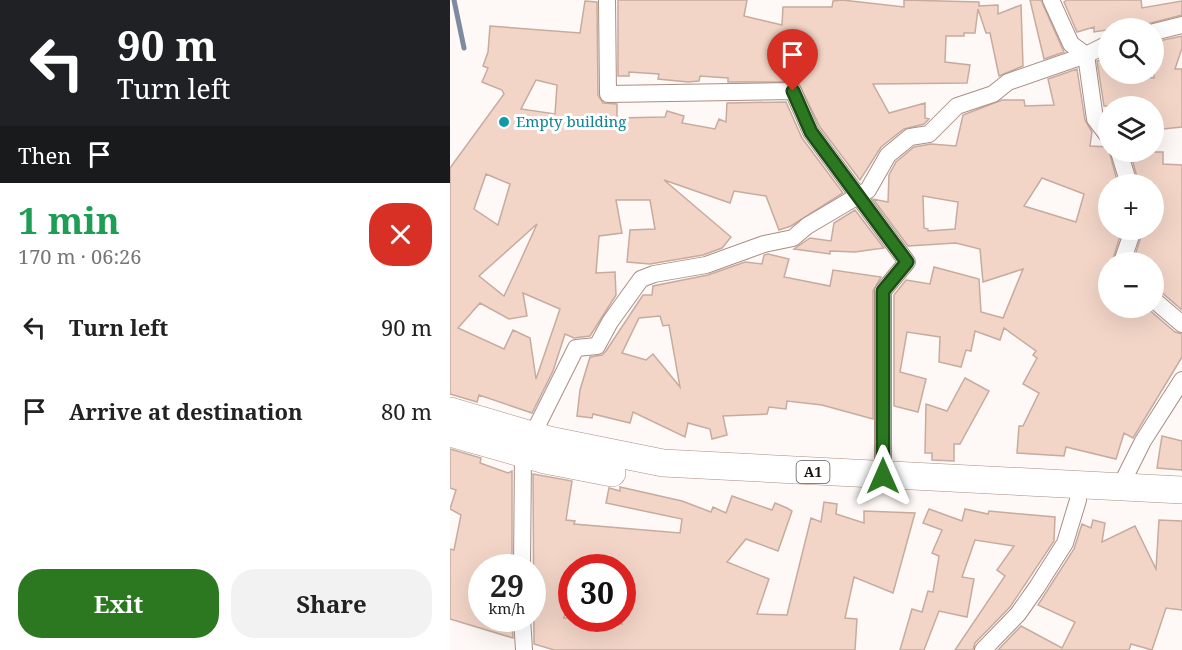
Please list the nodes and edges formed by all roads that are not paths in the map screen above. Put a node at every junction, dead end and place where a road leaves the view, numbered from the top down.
1 (607, 0) edge
2 (1051, 0) edge
3 (1182, 25) edge
4 (1164, 30) edge
5 (1098, 49) edge
6 (1086, 55) junction
7 (1098, 123) edge
8 (1164, 309) edge
9 (1182, 324) edge
10 (1182, 380) edge
11 (450, 411) edge
12 (450, 433) edge
13 (528, 444) junction
14 (883, 476) junction
15 (1120, 487) junction
16 (1182, 490) edge
17 (1077, 500) junction
18 (1182, 506) edge
19 (523, 554) edge
20 (523, 632) edge
21 (524, 650) edge
22 (983, 650) edge

1 - 14 street
2 - 6 street
3 - 4 street
5 - 6 street
6 - 7 street
6 - 13 street
8 - 9 street
10 - 15 street
11 - 13 highway, A1
12 - 13 highway, A1
13 - 14 highway, A1
13 - 17 highway, A1
13 - 19 street
14 - 15 highway, A1
15 - 16 highway, A1
17 - 18 highway, A1
17 - 22 street
20 - 21 street

